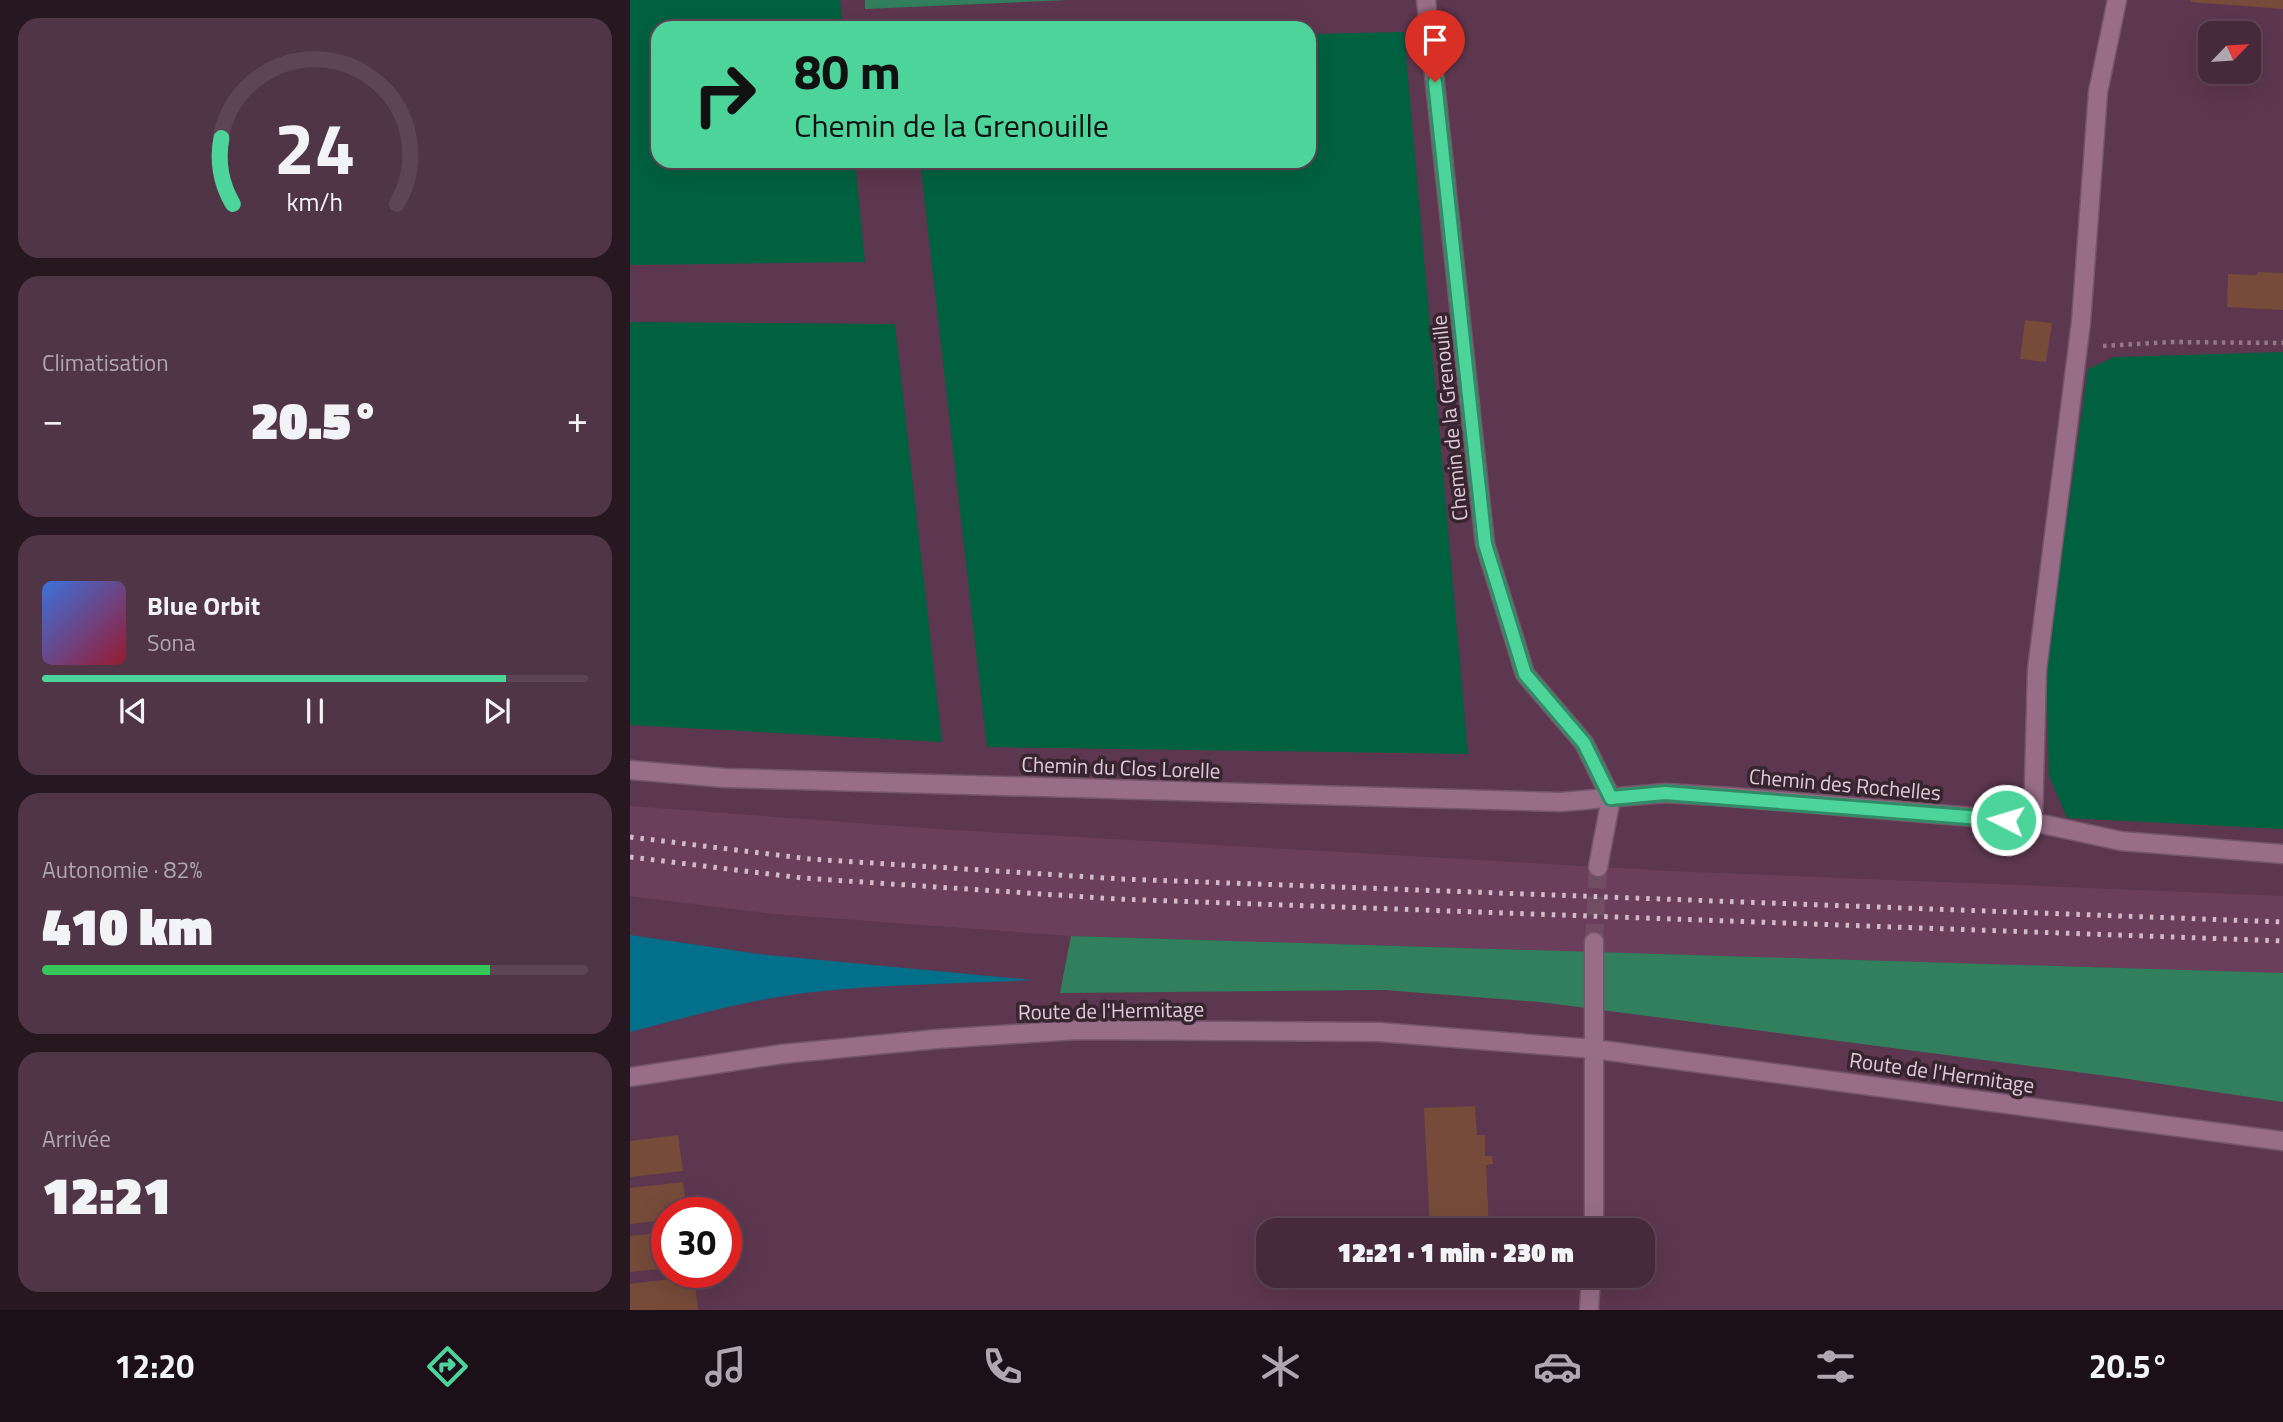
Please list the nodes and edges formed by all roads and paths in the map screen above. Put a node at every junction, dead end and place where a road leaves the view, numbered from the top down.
1 (1426, 0) edge
2 (2118, 0) edge
3 (2283, 343) edge
4 (2078, 347) junction
5 (630, 770) edge
6 (1611, 798) junction
7 (2033, 822) junction
8 (2283, 855) edge
9 (1598, 867) tunnel mouth
10 (1594, 942) tunnel mouth
11 (1594, 1049) junction
12 (630, 1077) edge
13 (2283, 1142) edge
14 (1594, 1218) edge
15 (1590, 1288) edge
16 (1589, 1310) edge

1 - 6 street, Chemin de la Grenouille
2 - 4 street
3 - 4 path
4 - 7 street
5 - 6 street, Chemin du Clos Lorelle
6 - 7 street, Chemin des Rochelles
6 - 9 street
7 - 8 street, Chemin des Rochelles
10 - 11 street
11 - 12 street, Route de l'Hermitage
11 - 13 street, Route de l'Hermitage
11 - 14 street
15 - 16 street

